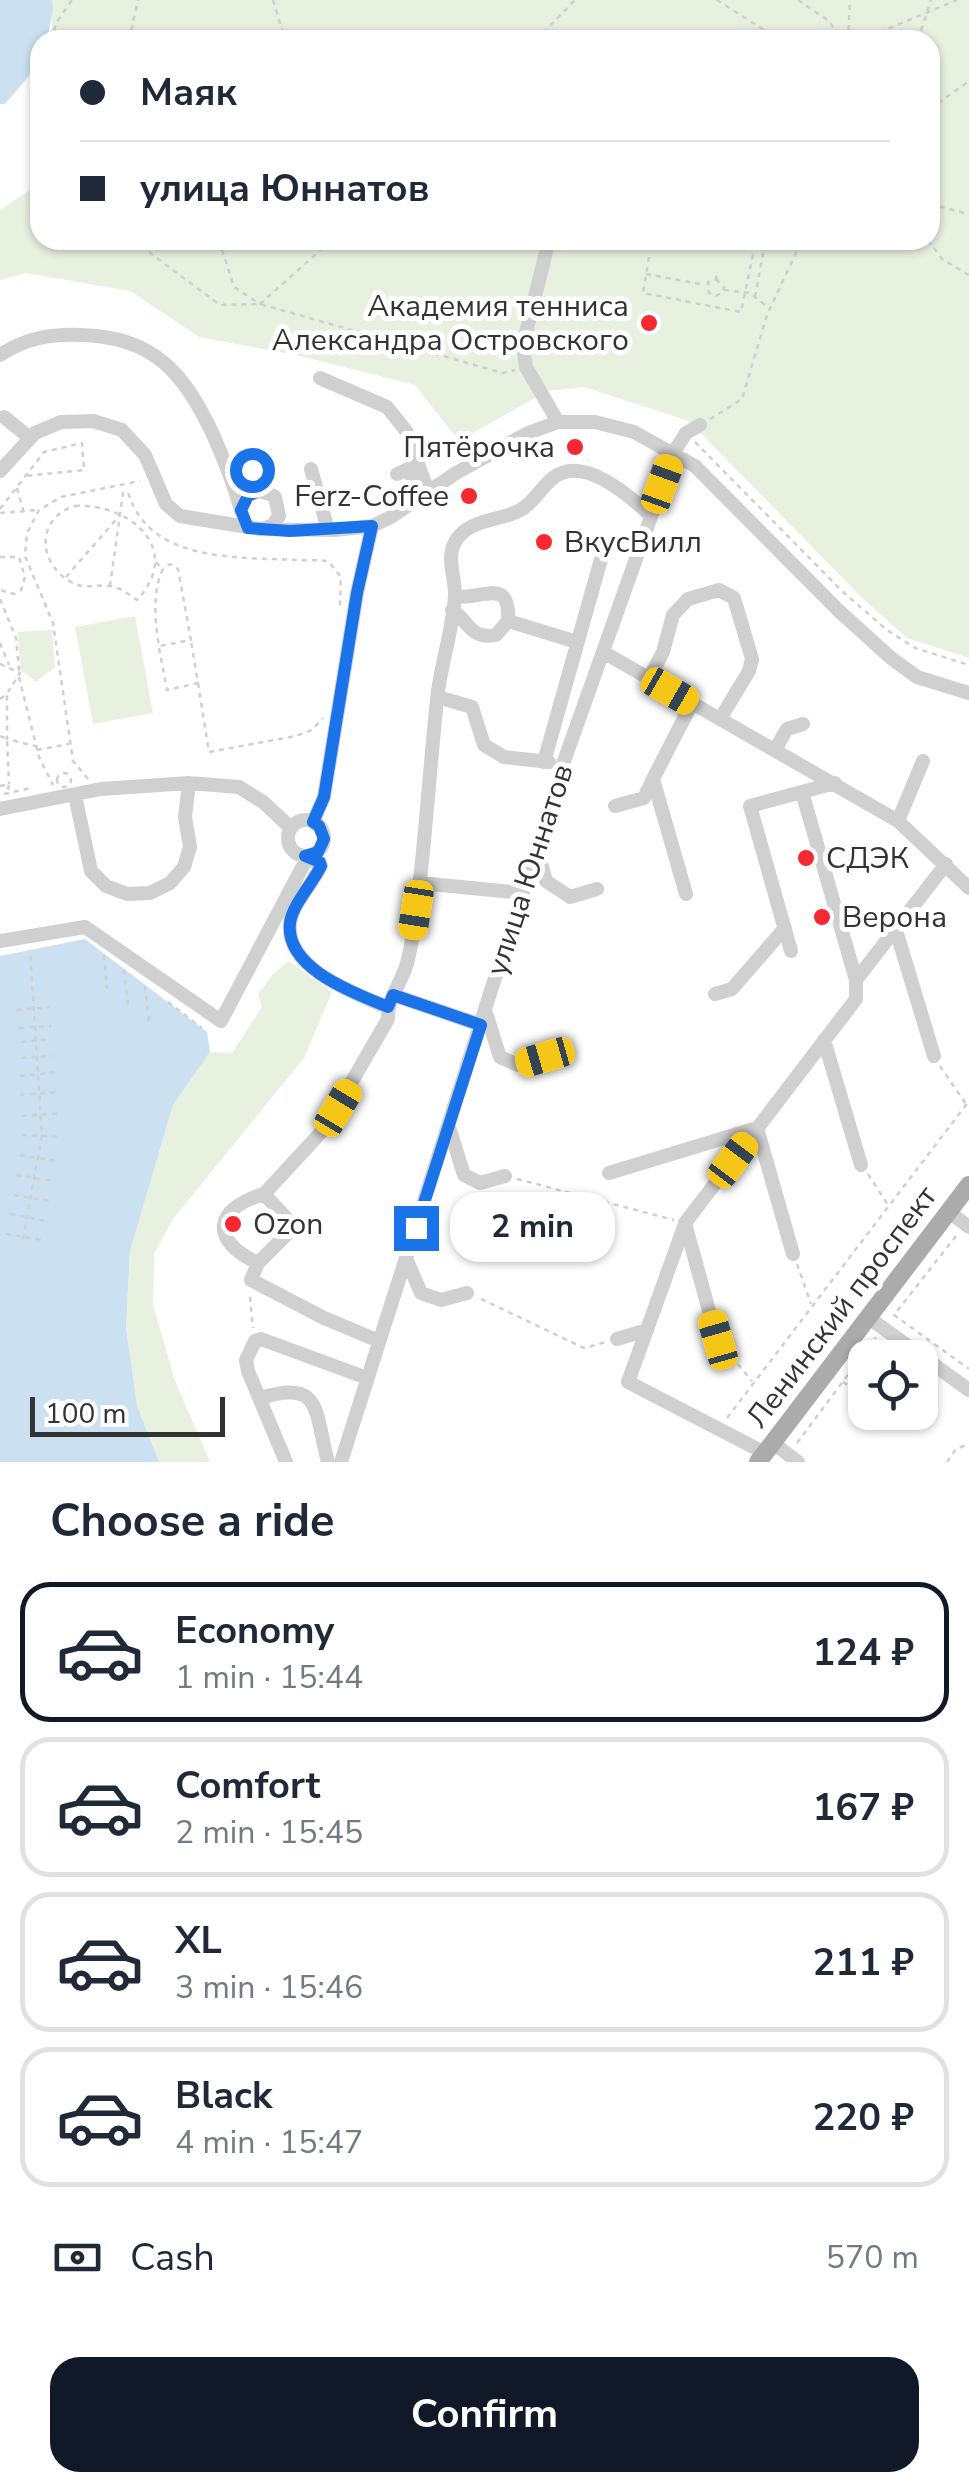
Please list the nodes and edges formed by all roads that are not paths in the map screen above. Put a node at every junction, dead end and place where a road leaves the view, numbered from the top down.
1 (547, 250) edge
2 (0, 354) edge
3 (320, 378) dead end
4 (4, 416) dead end
5 (558, 422) junction
6 (693, 429) road end
7 (30, 438) junction
8 (674, 452) junction
9 (311, 469) dead end
10 (0, 470) edge
11 (252, 470) dead end
12 (414, 484) junction
13 (234, 486) junction
14 (258, 491) junction
15 (241, 510) junction
16 (651, 516) junction
17 (372, 526) junction
18 (254, 528) junction
19 (328, 530) junction
20 (603, 552) dead end
21 (454, 603) junction
22 (508, 621) junction
23 (577, 642) junction
24 (603, 652) junction
25 (648, 679) junction
26 (969, 693) edge
27 (438, 698) junction
28 (692, 703) junction
29 (720, 719) junction
30 (803, 724) dead end
31 (776, 750) junction
32 (923, 761) dead end
33 (544, 762) junction
34 (563, 764) junction
35 (653, 778) junction
36 (190, 783) junction
37 (835, 783) junction
38 (802, 792) junction
39 (71, 793) junction
40 (615, 806) dead end
41 (0, 810) edge
42 (898, 821) junction
43 (313, 822) junction
44 (292, 828) junction
45 (536, 849) junction
46 (307, 858) junction
47 (946, 864) junction
48 (420, 884) junction
49 (969, 888) edge
50 (597, 889) dead end
51 (522, 893) junction
52 (686, 894) dead end
53 (896, 927) junction
54 (785, 928) junction
55 (0, 941) edge
56 (791, 950) dead end
57 (856, 980) junction
58 (715, 994) dead end
59 (390, 1001) junction
60 (483, 1018) junction
61 (824, 1040) junction
62 (934, 1056) road end
63 (545, 1057) dead end
64 (449, 1126) junction
65 (757, 1128) junction
66 (861, 1164) road end
67 (609, 1173) dead end
68 (505, 1176) road end
69 (969, 1186) edge
70 (264, 1194) junction
71 (949, 1212) junction
72 (685, 1223) junction
73 (967, 1226) edge
74 (792, 1254) road end
75 (406, 1258) junction
76 (258, 1264) junction
77 (468, 1292) road end
78 (876, 1323) junction
79 (647, 1330) junction
80 (617, 1338) road end
81 (718, 1340) road end
82 (379, 1341) junction
83 (367, 1378) junction
84 (969, 1390) edge
85 (260, 1398) junction
86 (766, 1453) edge
87 (793, 1458) edge
88 (286, 1462) edge
89 (328, 1462) edge
90 (341, 1462) edge

1 - 5 street
2 - 13 street
3 - 12 street
4 - 7 street
5 - 8 street
5 - 12 street
6 - 8 street, улица Юннатов
7 - 10 street
7 - 18 street
8 - 16 street, улица Юннатов
8 - 26 street
9 - 19 street
11 - 14 street
12 - 17 street
13 - 14 street
13 - 15 street
14 - 15 street
14 - 18 street
15 - 18 street
16 - 21 street
16 - 24 street, улица Юннатов
17 - 19 street
17 - 43 street
18 - 19 street
20 - 23 street
21 - 22 street
21 - 22 street
21 - 27 street
22 - 23 street
23 - 33 street
24 - 25 street
24 - 34 street, улица Юннатов
25 - 28 street
25 - 29 street
27 - 33 street
27 - 48 street
28 - 29 street
28 - 35 street
29 - 31 street
30 - 31 street
31 - 37 street
32 - 42 street
33 - 34 street
34 - 45 street, улица Юннатов
35 - 40 street
35 - 52 street
36 - 39 street
36 - 39 street
36 - 44 street
37 - 38 street
37 - 42 street
38 - 54 street
38 - 57 street
39 - 41 street
42 - 47 street
43 - 44 street
43 - 46 street
44 - 46 street
45 - 50 street
45 - 51 street, улица Юннатов
46 - 55 street
46 - 59 street
47 - 49 street
47 - 53 street
48 - 51 street
48 - 59 street
51 - 60 street, улица Юннатов
53 - 57 street
53 - 62 street
54 - 56 street
54 - 58 street
57 - 61 street
59 - 60 street
59 - 70 street
60 - 63 street
60 - 64 street, улица Юннатов
61 - 65 street
61 - 66 street
64 - 68 street
64 - 75 street, улица Юннатов
65 - 67 street
65 - 72 street
65 - 74 street
69 - 71 main road, Ленинский проспект
70 - 76 street
70 - 76 street
71 - 73 street
71 - 78 main road, Ленинский проспект
72 - 79 street
72 - 81 street
75 - 77 street
75 - 82 street, улица Юннатов
76 - 82 street
78 - 84 street
78 - 86 main road, Ленинский проспект
79 - 80 street
79 - 86 street
82 - 83 street, улица Юннатов
83 - 85 street
83 - 90 street, улица Юннатов
85 - 88 street
85 - 89 street
86 - 87 street

